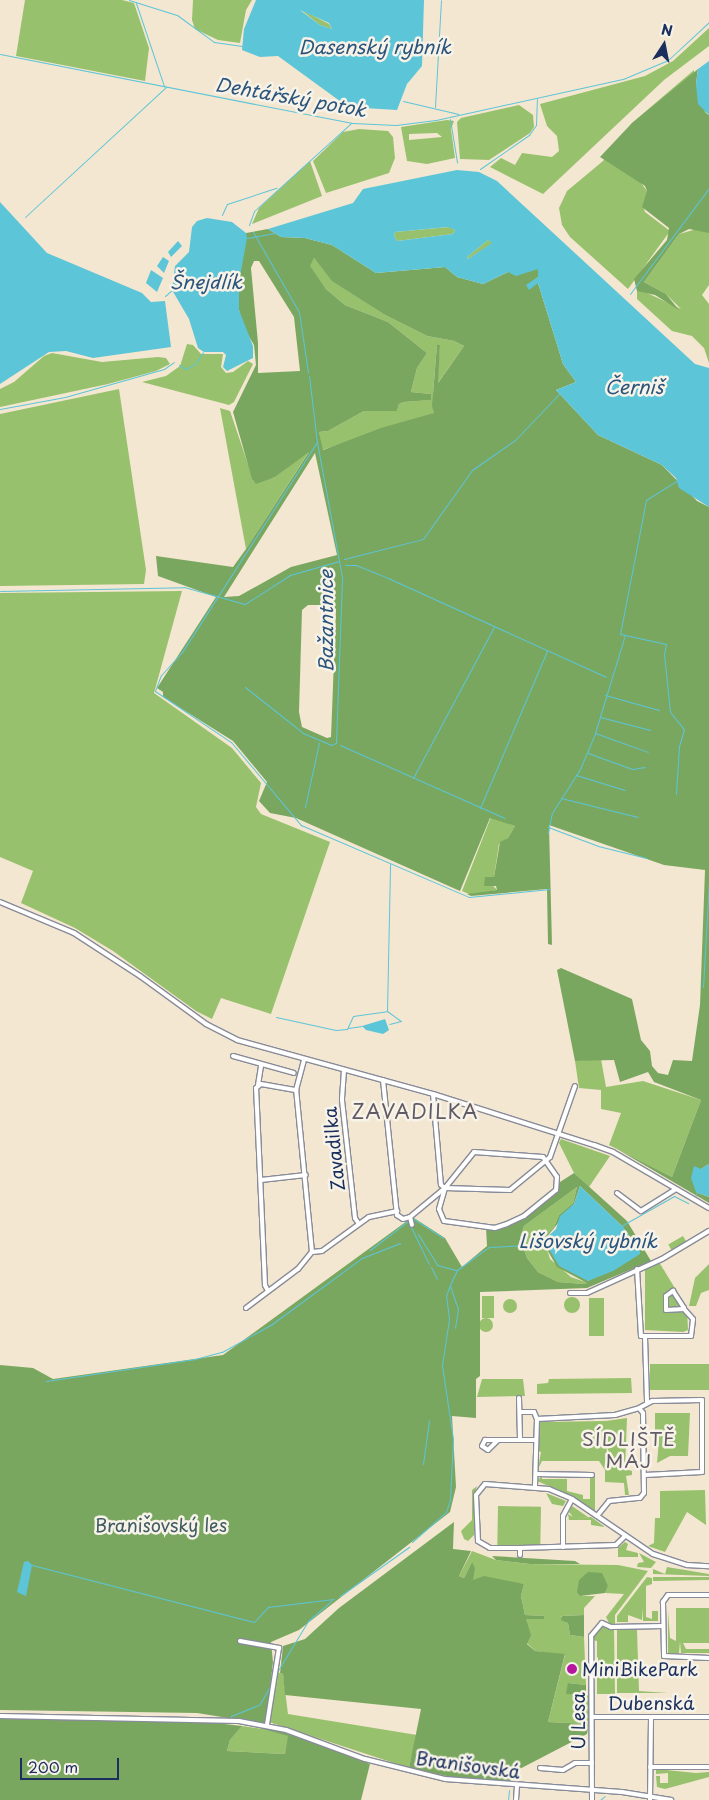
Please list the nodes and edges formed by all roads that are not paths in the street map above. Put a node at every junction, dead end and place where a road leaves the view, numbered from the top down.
1 (0, 902) edge
2 (233, 1056) dead end
3 (304, 1060) junction
4 (261, 1065) junction
5 (344, 1070) junction
6 (294, 1073) dead end
7 (383, 1080) junction
8 (258, 1085) junction
9 (575, 1086) dead end
10 (296, 1090) junction
11 (433, 1094) junction
12 (560, 1134) junction
13 (548, 1161) junction
14 (306, 1175) junction
15 (261, 1180) junction
16 (445, 1188) junction
17 (675, 1190) junction
18 (617, 1193) dead end
19 (709, 1208) edge
20 (397, 1211) junction
21 (410, 1217) junction
22 (359, 1224) junction
23 (412, 1225) dead end
24 (709, 1231) edge
25 (312, 1252) junction
26 (637, 1269) junction
27 (268, 1291) junction
28 (570, 1293) dead end
29 (246, 1308) dead end
30 (684, 1309) junction
31 (645, 1338) junction
32 (519, 1398) dead end
33 (647, 1402) junction
34 (639, 1408) junction
35 (520, 1412) junction
36 (537, 1418) junction
37 (498, 1440) dead end
38 (520, 1440) junction
39 (535, 1440) junction
40 (536, 1474) junction
41 (592, 1475) dead end
42 (644, 1475) junction
43 (535, 1486) junction
44 (572, 1499) junction
45 (597, 1516) junction
46 (625, 1536) junction
47 (563, 1547) junction
48 (520, 1548) junction
49 (520, 1555) dead end
50 (709, 1566) edge
51 (709, 1594) edge
52 (607, 1619) dead end
53 (601, 1624) junction
54 (663, 1626) junction
55 (240, 1640) dead end
56 (709, 1658) edge
57 (0, 1716) edge
58 (592, 1717) junction
59 (650, 1717) junction
60 (709, 1717) edge
61 (267, 1725) junction
62 (592, 1763) junction
63 (650, 1766) junction
64 (709, 1767) edge
65 (540, 1768) dead end
66 (517, 1786) junction
67 (592, 1789) junction
68 (650, 1798) edge
69 (516, 1800) edge
70 (592, 1800) edge
71 (671, 1800) edge

1 - 3 street
2 - 4 street
3 - 5 street
3 - 10 street, Zavadilka
4 - 6 street
4 - 8 street
5 - 7 street
5 - 22 street, Zavadilka
7 - 11 street
7 - 20 street
8 - 10 street
8 - 15 street
9 - 12 street
10 - 14 street, Zavadilka
11 - 12 street
11 - 16 street
12 - 13 street
12 - 17 street
13 - 16 street
13 - 16 street
13 - 16 street
14 - 15 street, Zavadilka
14 - 25 street, Zavadilka
15 - 27 street
16 - 21 street
17 - 18 street
17 - 19 street
20 - 21 street
20 - 22 street
21 - 23 street
22 - 25 street
24 - 26 street
25 - 27 street
26 - 28 street
26 - 31 street
27 - 29 street
30 - 30 street
30 - 31 street
31 - 33 street
32 - 35 street
33 - 34 street
33 - 42 street
34 - 36 street
34 - 42 street
35 - 36 street
35 - 38 street
36 - 39 street
37 - 38 street
38 - 39 street
39 - 40 street
40 - 41 street
40 - 43 street
42 - 45 street
43 - 44 street
43 - 48 street
44 - 45 street
44 - 47 street
45 - 46 street
46 - 47 street
46 - 50 street
47 - 48 street
48 - 49 street
51 - 54 street
52 - 53 street, U Lesa
53 - 54 street
53 - 58 street, U Lesa
54 - 56 street
55 - 61 street
57 - 61 street, Branišovská
58 - 59 street, Dubenská
58 - 62 street, U Lesa
59 - 60 street, Dubenská
59 - 63 street
61 - 66 street, Branišovská
62 - 65 street
62 - 67 street, U Lesa
63 - 64 street
63 - 68 street
66 - 67 street, Branišovská
66 - 69 street
67 - 68 street, Branišovská
67 - 70 street, U Lesa
68 - 71 street, Branišovská

